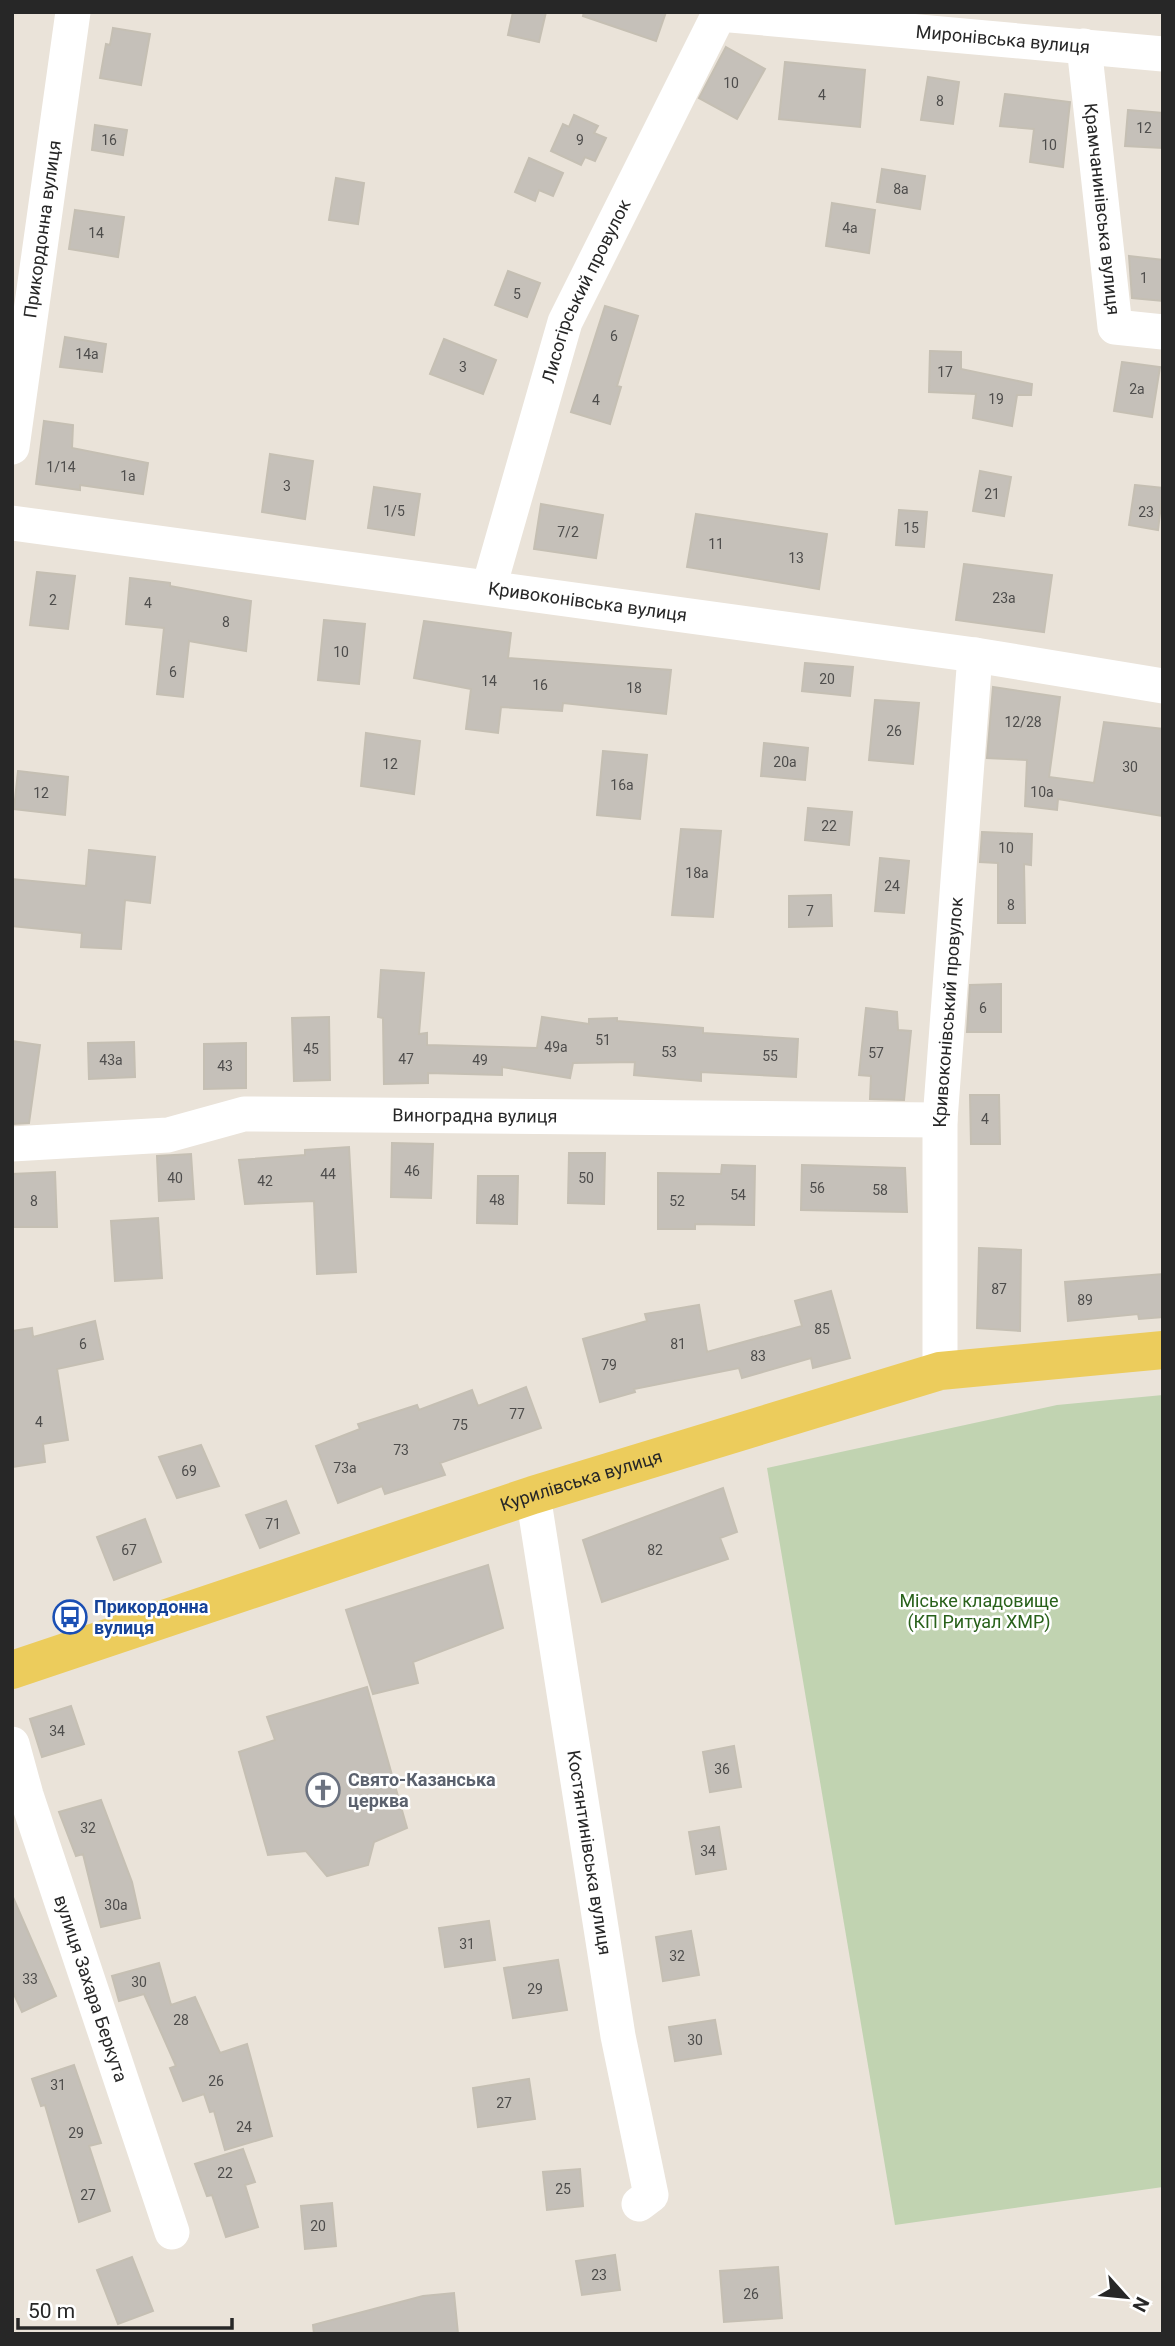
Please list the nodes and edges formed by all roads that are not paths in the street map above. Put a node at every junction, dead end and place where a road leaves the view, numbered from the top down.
1 (73, 12) edge
2 (720, 13) edge
3 (1084, 46) junction
4 (1163, 54) edge
5 (1163, 332) edge
6 (12, 447) edge
7 (12, 523) edge
8 (489, 587) junction
9 (975, 655) junction
10 (1163, 686) edge
11 (940, 1119) junction
12 (12, 1143) edge
13 (1163, 1350) edge
14 (940, 1371) junction
15 (533, 1495) junction
16 (12, 1670) edge
17 (12, 1744) edge
18 (639, 2204) dead end
19 (172, 2232) dead end

1 - 6 street, Прикордонна вулиця
2 - 3 street, Миронівська вулиця
2 - 8 street, Лисогірський провулок
3 - 4 street, Миронівська вулиця
3 - 5 street, Крамчанинівська вулиця
7 - 8 street, Кривоконівська вулиця
8 - 9 street, Кривоконівська вулиця
9 - 10 street, Кривоконівська вулиця
9 - 11 street, Кривоконівський провулок
11 - 12 street, Виноградна вулиця
11 - 14 street, Кривоконівський провулок
13 - 14 main road, Курилівська вулиця
14 - 15 main road, Курилівська вулиця
15 - 16 main road, Курилівська вулиця
15 - 18 street, Костянтинівська вулиця
17 - 19 street, вулиця Захара Беркута

